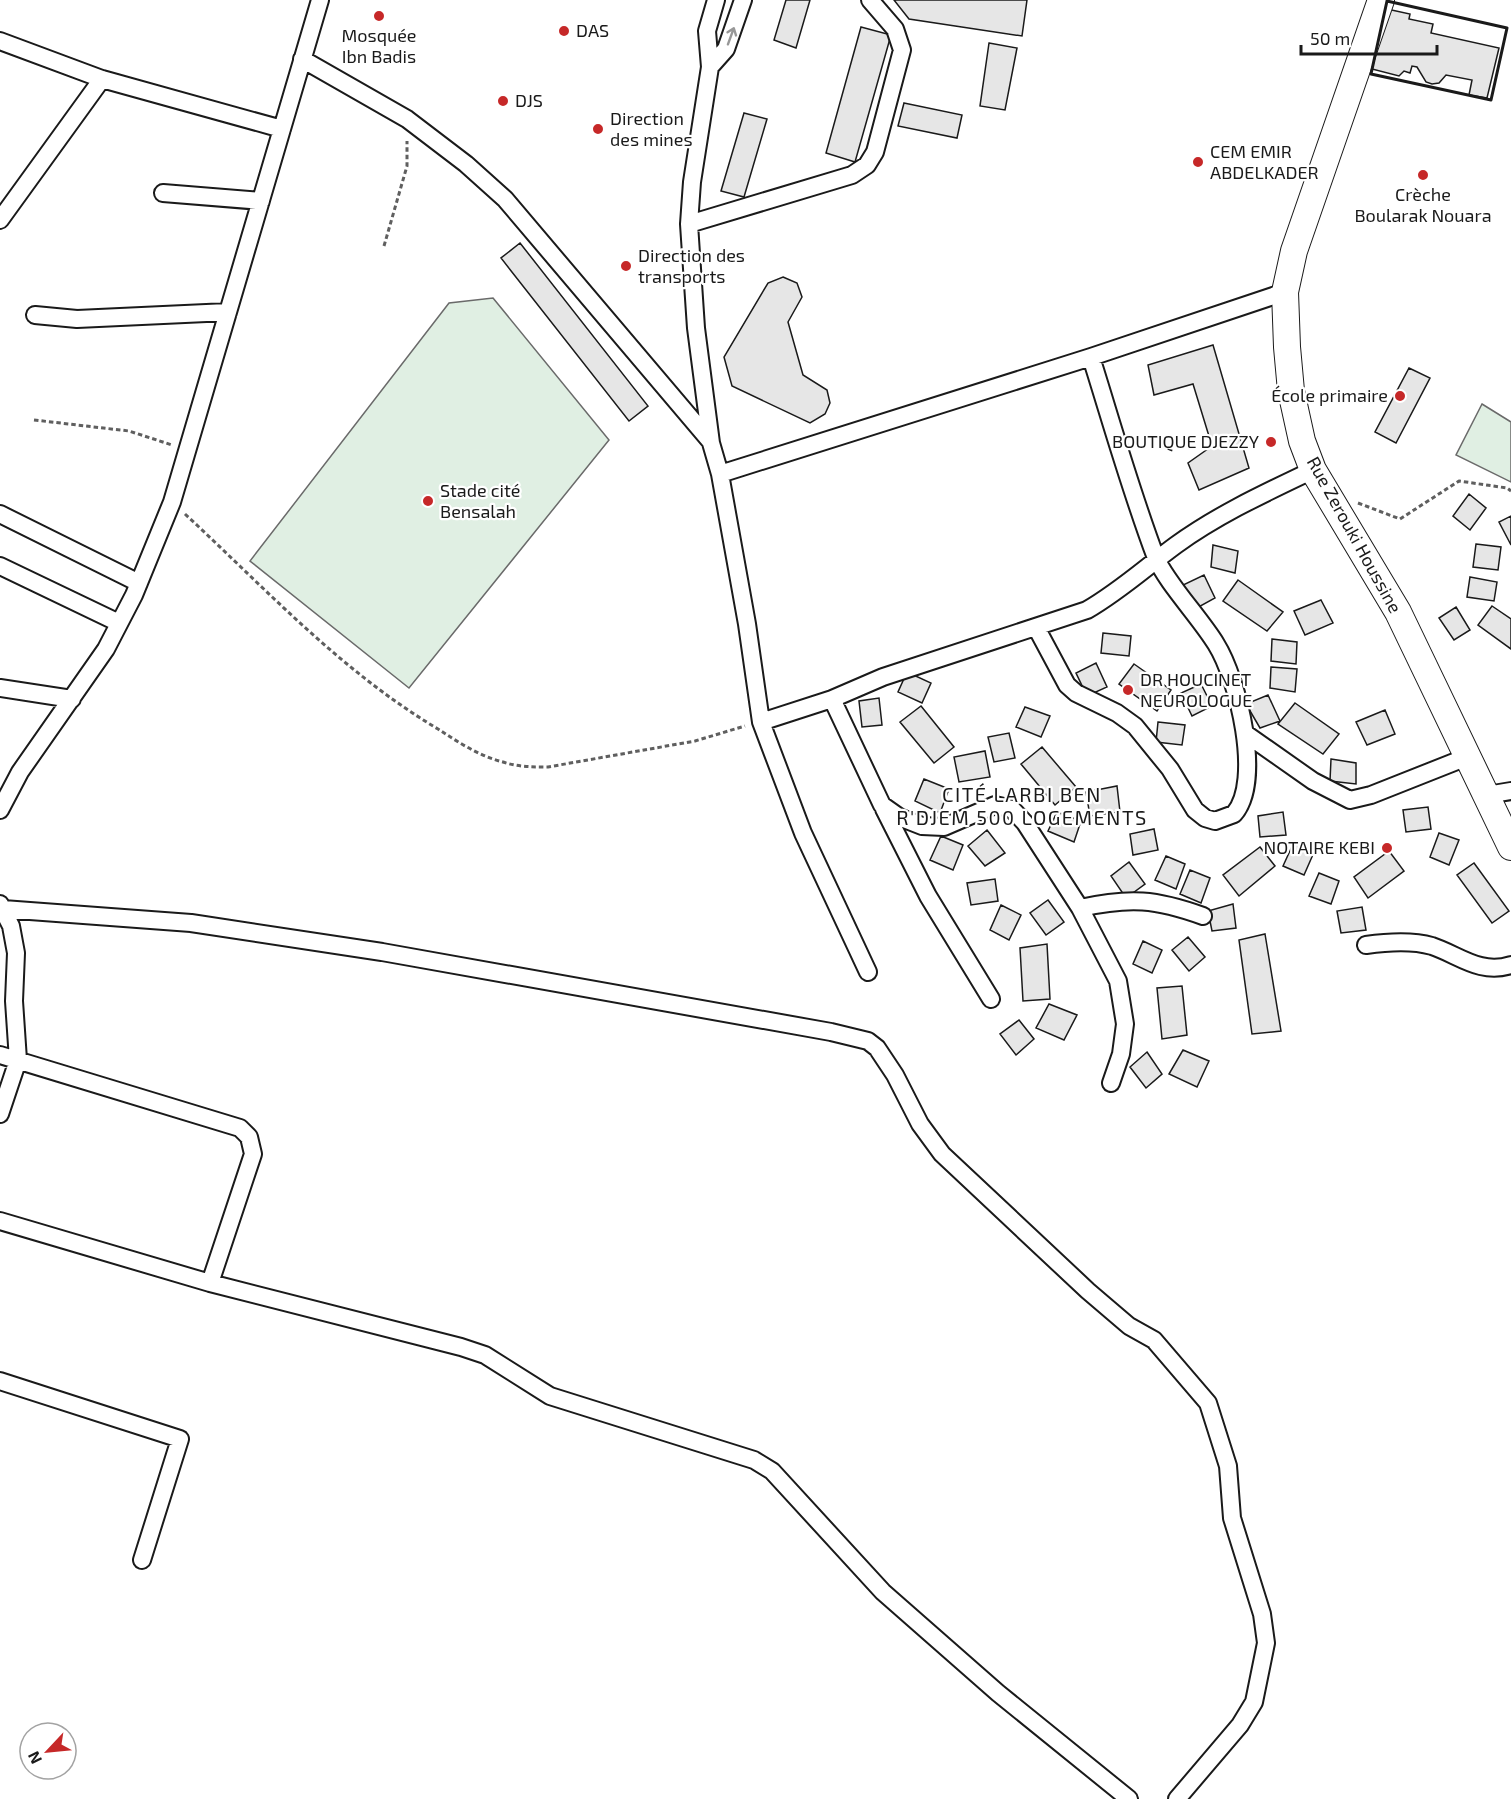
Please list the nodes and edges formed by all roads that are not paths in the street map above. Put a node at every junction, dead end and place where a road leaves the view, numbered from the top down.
1 (320, 0) edge
2 (716, 0) edge
3 (743, 0) edge
4 (870, 0) edge
5 (1381, 0) edge
6 (0, 41) edge
7 (302, 59) junction
8 (710, 67) junction
9 (102, 79) junction
10 (282, 129) junction
11 (163, 193) dead end
12 (6, 201) edge
13 (261, 201) junction
14 (0, 220) edge
15 (689, 224) junction
16 (1285, 292) junction
17 (228, 312) junction
18 (35, 315) dead end
19 (1090, 357) junction
20 (711, 443) junction
21 (1313, 470) junction
22 (720, 474) junction
23 (0, 514) edge
24 (1157, 561) junction
25 (0, 566) edge
26 (139, 583) junction
27 (119, 623) junction
28 (1037, 629) junction
29 (0, 688) edge
30 (72, 699) junction
31 (832, 699) junction
32 (761, 722) junction
33 (1246, 734) junction
34 (1467, 757) junction
35 (1499, 793) edge
36 (882, 805) junction
37 (0, 810) edge
38 (1511, 848) edge
39 (1, 906) edge
40 (1080, 908) junction
41 (1203, 916) dead end
42 (1366, 945) dead end
43 (1511, 965) edge
44 (868, 972) dead end
45 (991, 999) dead end
46 (0, 1056) edge
47 (18, 1060) junction
48 (1112, 1083) dead end
49 (0, 1114) edge
50 (0, 1221) edge
51 (210, 1282) junction
52 (0, 1381) edge
53 (142, 1560) dead end
54 (1129, 1799) edge
55 (1177, 1799) edge

1 - 7 street
2 - 8 street
8 -> 3 street
4 - 15 street
5 - 16 main road, Rue Zerouki Houssine
6 - 9 street
7 - 10 street
7 - 20 street
8 - 15 street
9 - 10 street
9 - 12 street
10 - 13 street
11 - 13 street
12 - 14 street
13 - 17 street
15 - 20 street
16 - 19 street
16 - 21 main road, Rue Zerouki Houssine
17 - 18 street
17 - 26 street
19 - 22 street
19 - 24 street
20 - 22 street
21 - 24 street
21 - 34 main road, Rue Zerouki Houssine
22 - 32 street
23 - 26 street
24 - 28 street
24 - 33 street
25 - 27 street
26 - 27 street
27 - 30 street
28 - 31 street
28 - 33 street
29 - 30 street
30 - 37 street
31 - 32 street
31 - 36 street
32 - 44 street
33 - 34 street
34 - 35 main road, Rue Zerouki Houssine
35 - 38 main road, Rue Zerouki Houssine
36 - 40 street
36 - 45 street
39 - 47 street
39 - 55 street
40 - 41 street
40 - 48 street
42 - 43 street
46 - 47 street
47 - 49 street
47 - 51 street
50 - 51 street
51 - 54 street
52 - 53 street

